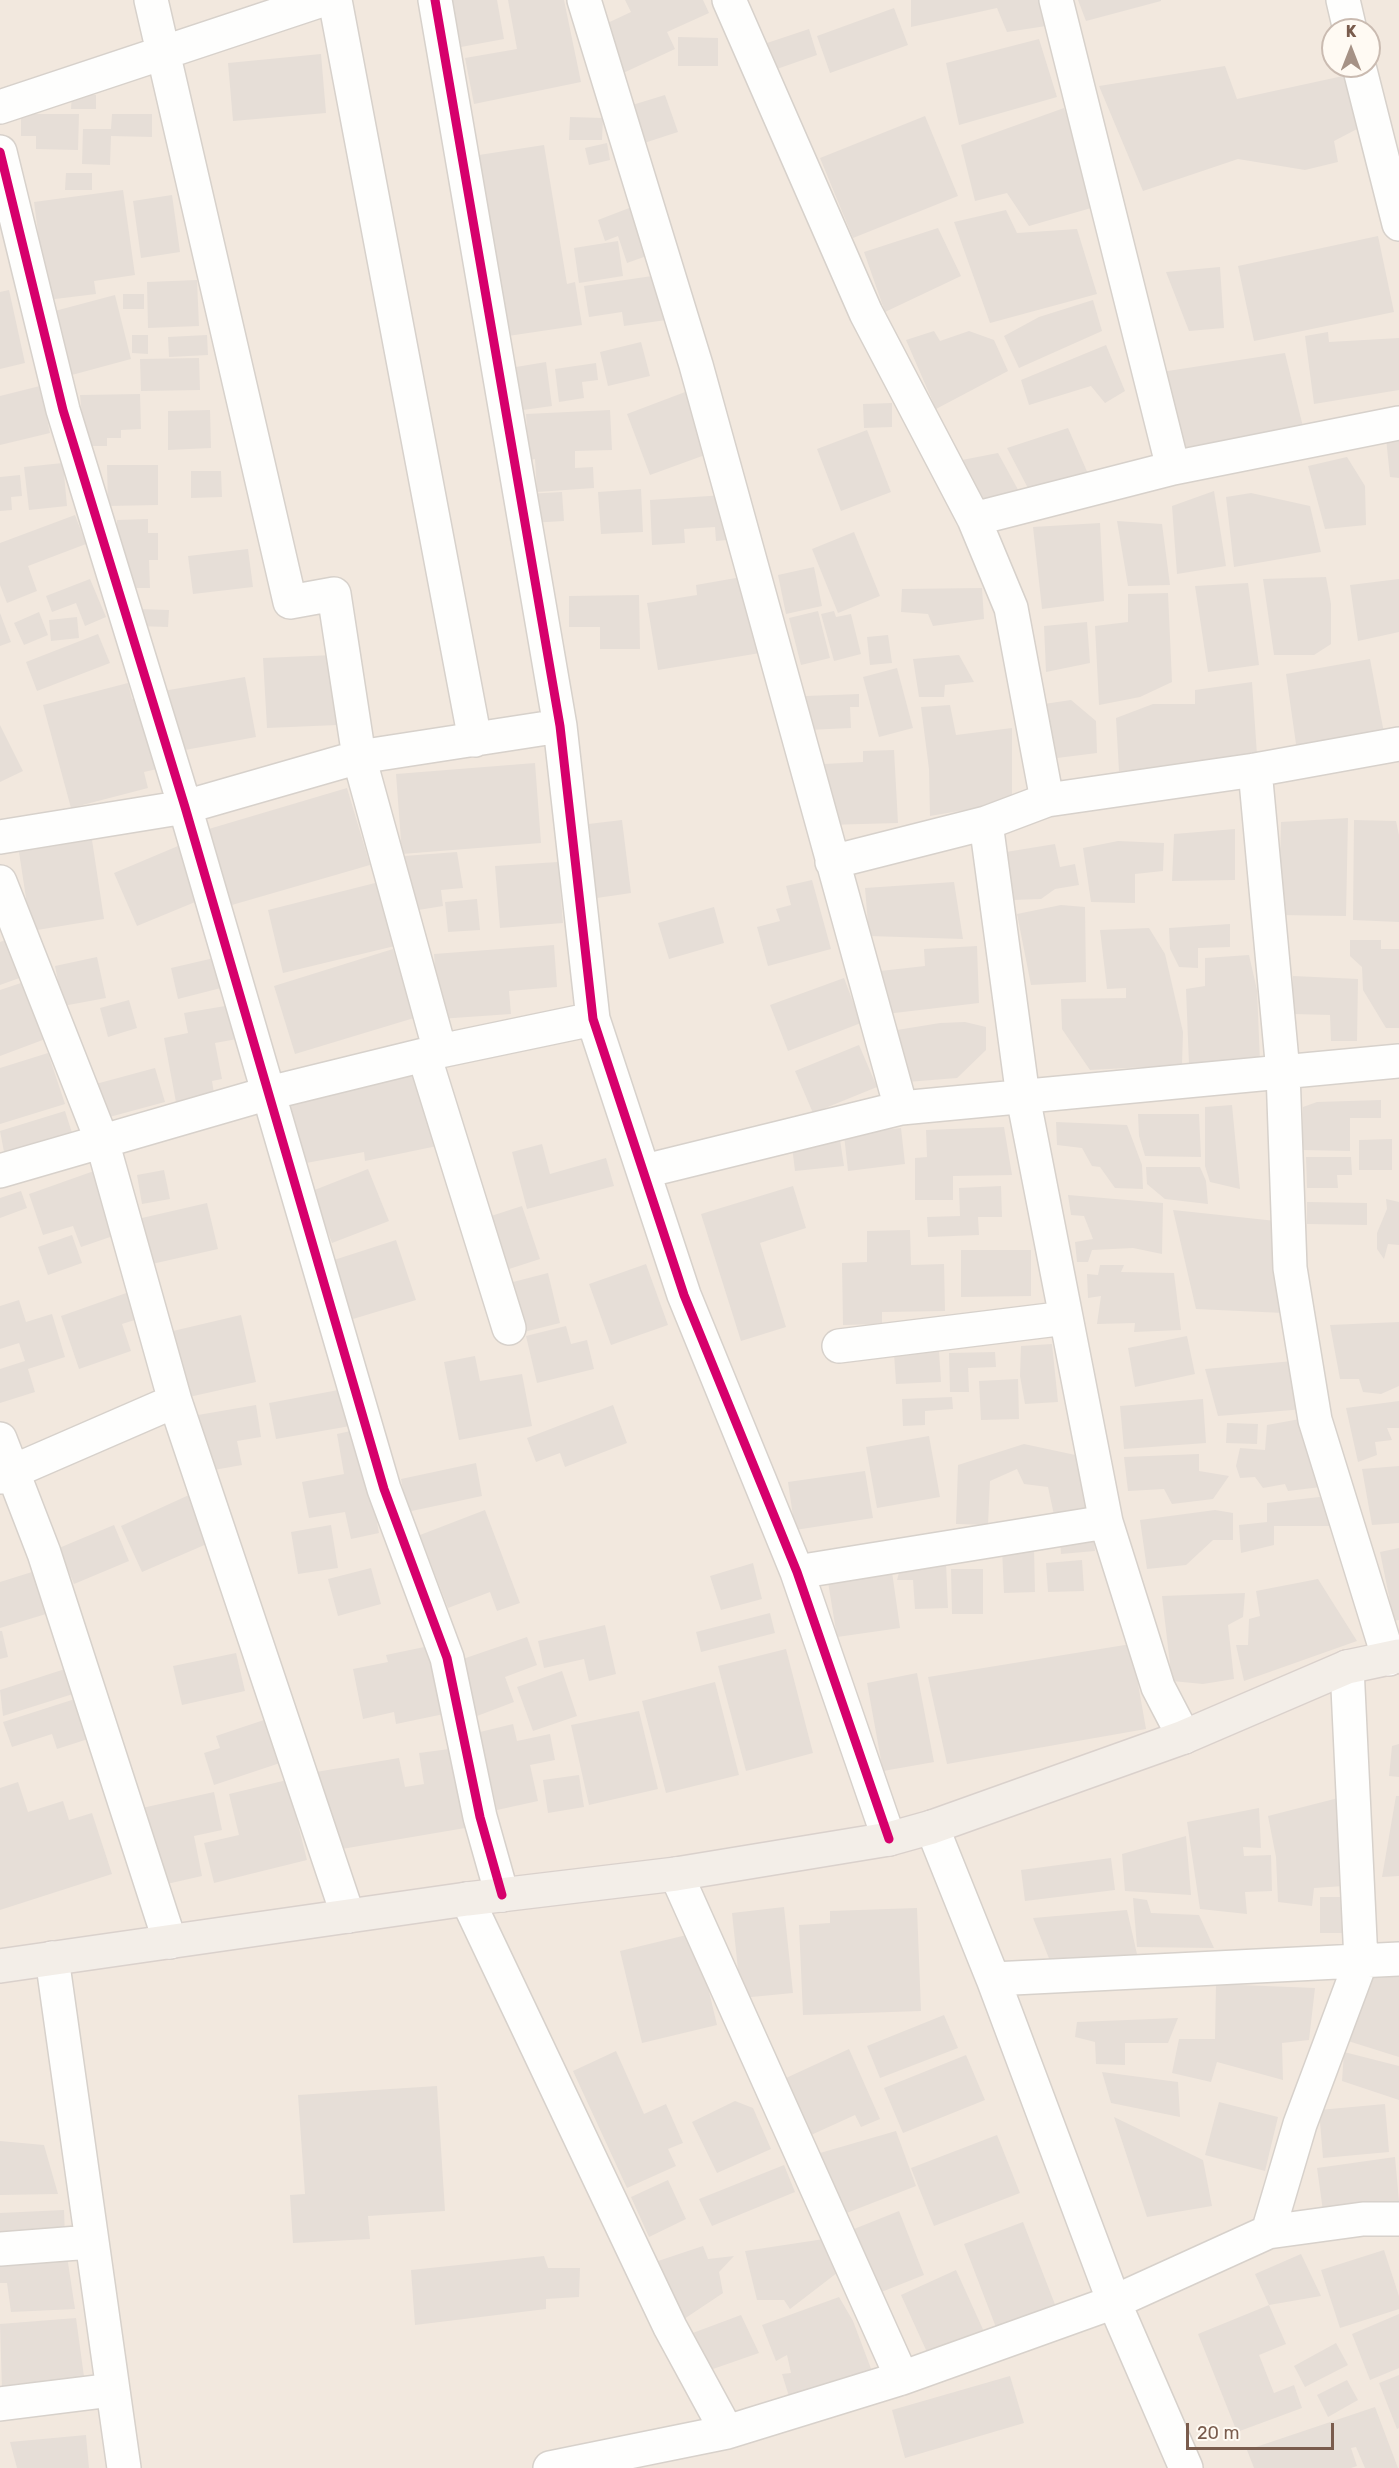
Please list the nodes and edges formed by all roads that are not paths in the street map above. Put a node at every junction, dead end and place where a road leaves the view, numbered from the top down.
1 (151, 0) edge
2 (322, 0) edge
3 (335, 0) edge
4 (435, 0) edge
5 (584, 0) edge
6 (729, 0) edge
7 (1056, 0) edge
8 (1343, 0) edge
9 (1347, 18) edge
10 (164, 54) junction
11 (1362, 78) edge
12 (0, 107) edge
13 (0, 152) edge
14 (1399, 224) edge
15 (1399, 423) edge
16 (1173, 468) junction
17 (974, 519) junction
18 (560, 726) junction
19 (475, 740) junction
20 (1399, 744) edge
21 (359, 757) junction
22 (1255, 770) junction
23 (1047, 800) junction
24 (185, 807) junction
25 (986, 823) junction
26 (0, 837) edge
27 (832, 861) junction
28 (0, 882) edge
29 (592, 1018) junction
30 (432, 1053) junction
31 (1399, 1061) edge
32 (1283, 1072) junction
33 (269, 1093) junction
34 (1023, 1097) junction
35 (901, 1108) junction
36 (102, 1141) junction
37 (0, 1171) edge
38 (645, 1171) junction
39 (1066, 1318) junction
40 (510, 1328) dead end
41 (839, 1346) dead end
42 (176, 1401) junction
43 (0, 1439) edge
44 (6, 1474) edge
45 (1106, 1522) junction
46 (797, 1572) junction
47 (1394, 1657) edge
48 (1347, 1667) junction
49 (1184, 1737) junction
50 (933, 1827) junction
51 (889, 1839) junction
52 (676, 1874) junction
53 (502, 1895) junction
54 (467, 1899) junction
55 (348, 1916) junction
56 (170, 1942) junction
57 (52, 1958) junction
58 (1399, 1959) edge
59 (1361, 1961) junction
60 (0, 1966) edge
61 (993, 1979) junction
62 (1399, 2219) edge
63 (1268, 2232) junction
64 (91, 2242) junction
65 (0, 2249) edge
66 (1114, 2302) junction
67 (902, 2378) junction
68 (112, 2390) junction
69 (0, 2404) edge
70 (727, 2432) junction
71 (124, 2468) edge
72 (550, 2468) edge
73 (1186, 2468) edge

1 - 10 street
2 - 10 street
3 - 19 street
4 - 18 street
5 - 27 street
6 - 17 street
7 - 16 street
8 - 9 street
10 - 12 street
10 - 21 street
11 - 14 street
13 - 24 street
15 - 16 street
16 - 17 street
17 - 23 street
18 - 19 street
18 - 29 street
19 - 21 street
20 - 22 street
21 - 24 street
21 - 30 street
22 - 23 street
22 - 32 street
23 - 25 street
24 - 26 street
24 - 33 street
25 - 27 street
25 - 34 street
27 - 35 street
28 - 36 street
29 - 30 street
29 - 38 street
30 - 33 street
30 - 40 street
31 - 32 street
32 - 34 street
32 - 47 street
33 - 36 street
33 - 53 street
34 - 35 street
34 - 39 street
35 - 38 street
36 - 37 street
36 - 42 street
38 - 46 street
39 - 41 street
39 - 45 street
42 - 44 street
42 - 55 street
43 - 44 street
44 - 56 street
45 - 46 street
45 - 49 street
46 - 51 street
47 - 48 main road
48 - 49 main road
48 - 59 street
49 - 50 main road
50 - 51 main road
50 - 61 street
51 - 52 main road
52 - 53 main road
52 - 67 street
53 - 54 main road
54 - 55 main road
54 - 70 street
55 - 56 main road
56 - 57 main road
57 - 60 main road
57 - 64 street
58 - 59 street
59 - 61 street
59 - 63 street
61 - 66 street
62 - 63 street
63 - 66 street
64 - 65 street
64 - 68 street
66 - 67 street
66 - 73 street
67 - 70 street
68 - 69 street
68 - 71 street
70 - 72 street

